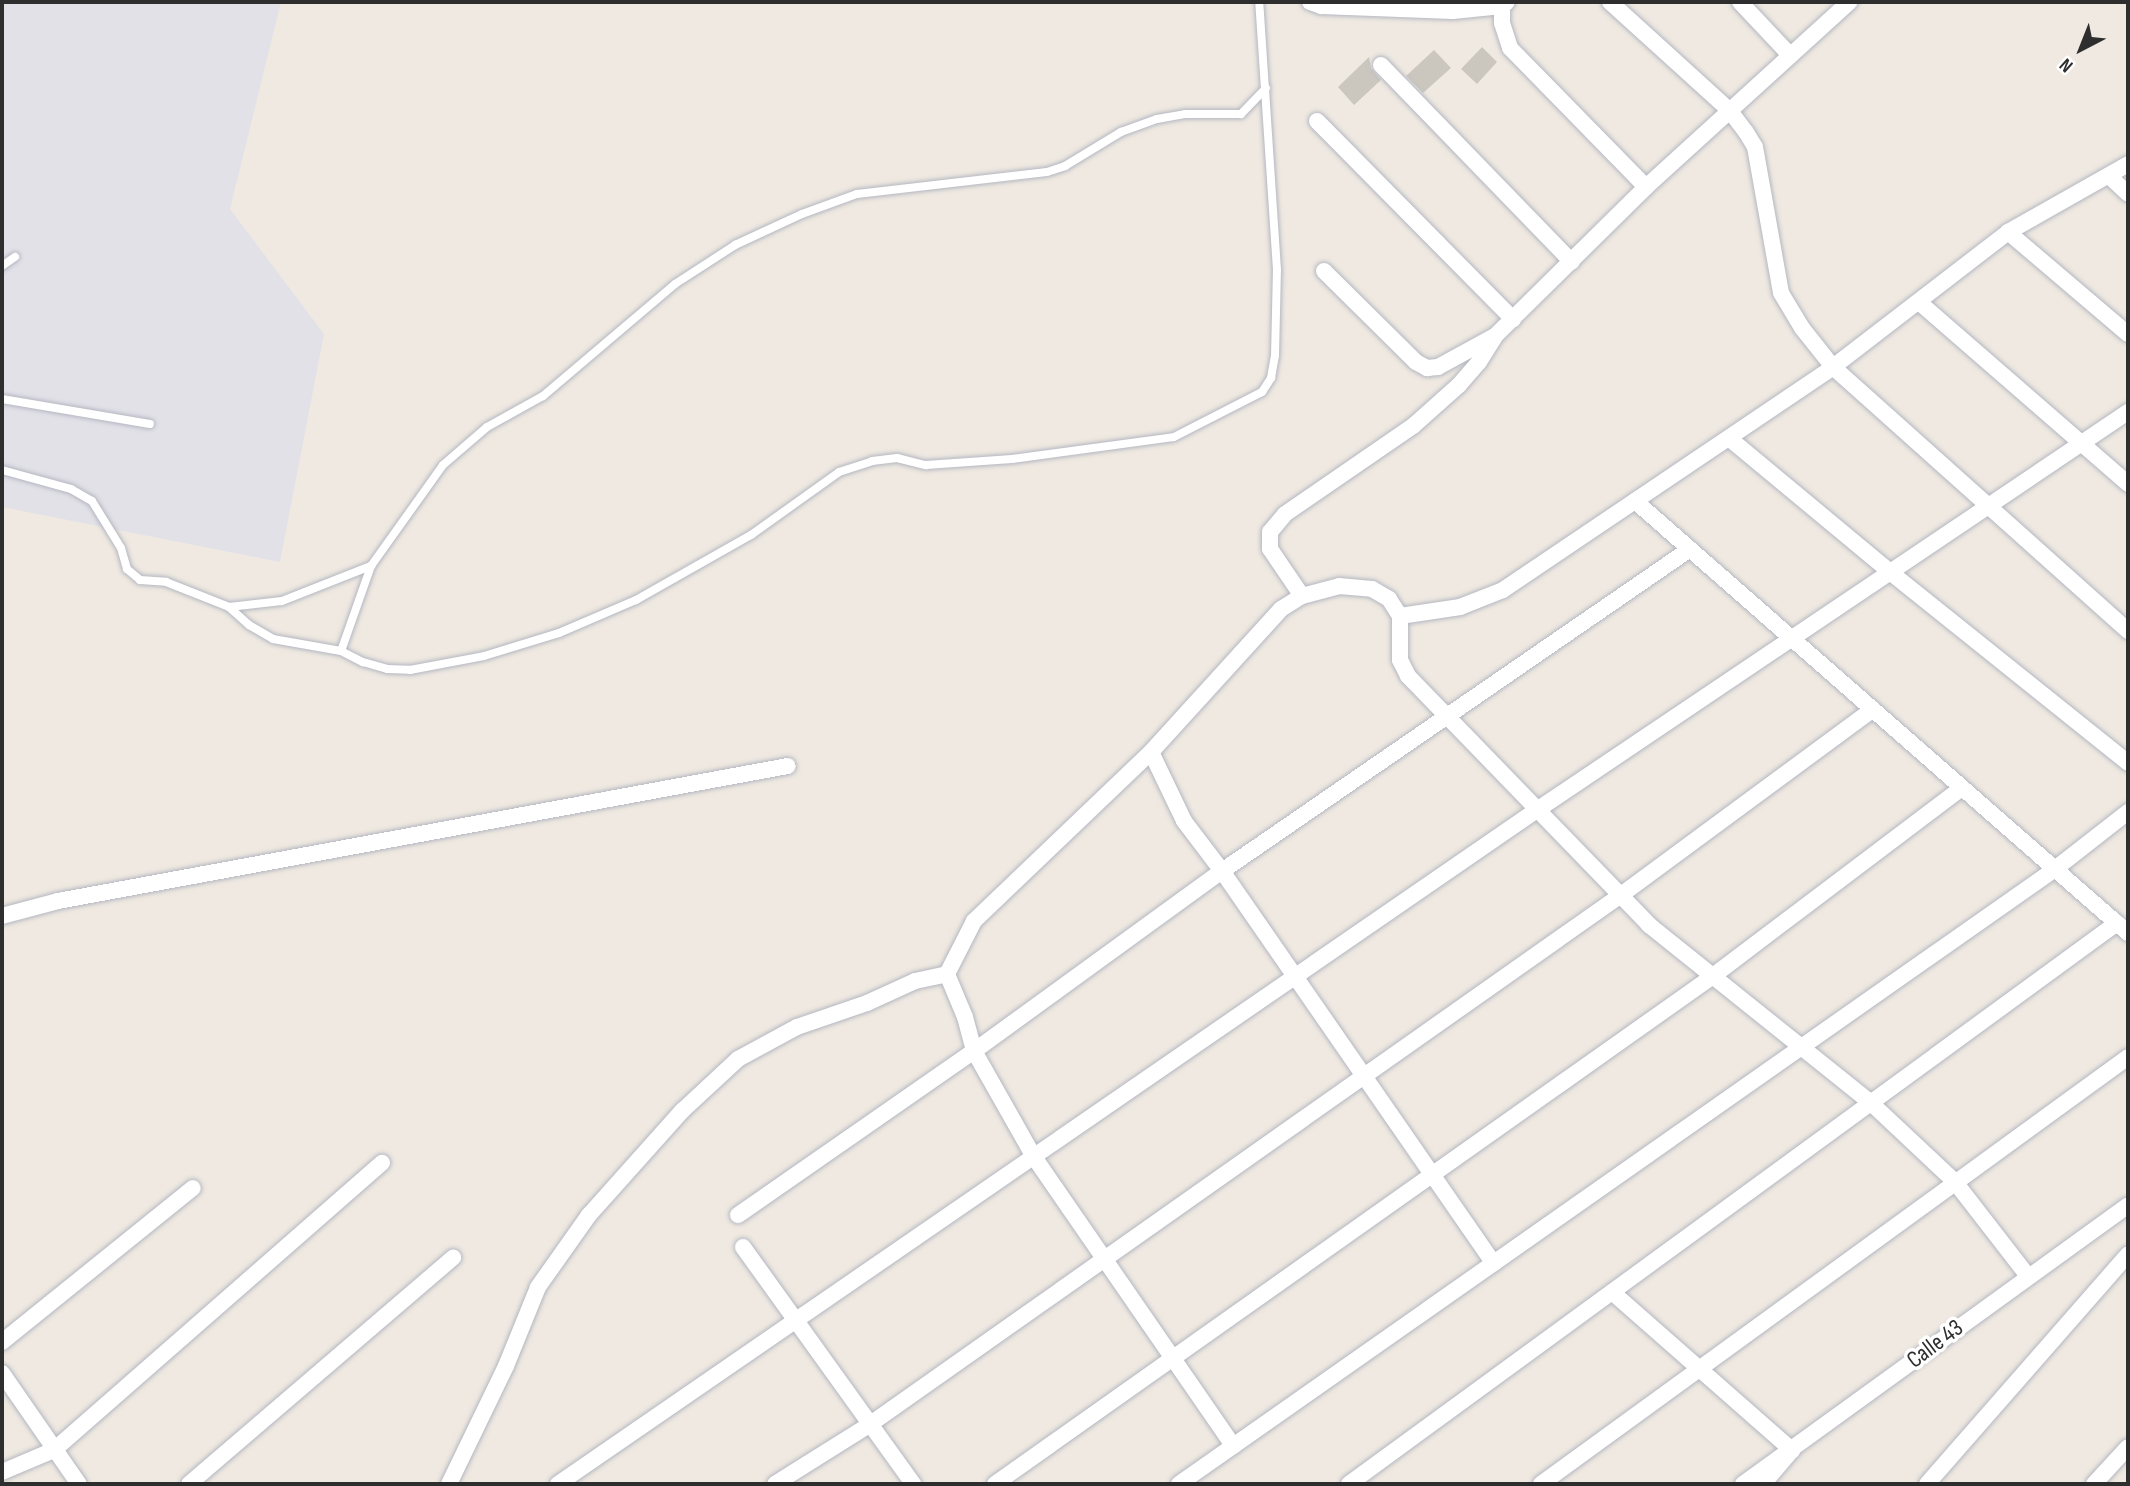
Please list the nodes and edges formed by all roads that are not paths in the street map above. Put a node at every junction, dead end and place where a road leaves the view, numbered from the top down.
1 (1259, 2) edge
2 (1310, 2) edge
3 (1611, 2) edge
4 (1740, 2) edge
5 (1849, 2) edge
6 (1504, 4) edge
7 (1790, 54) junction
8 (1381, 65) dead end
9 (1266, 88) junction
10 (1730, 111) junction
11 (1317, 121) dead end
12 (2128, 164) edge
13 (2109, 176) junction
14 (1646, 187) junction
15 (2128, 194) edge
16 (2008, 232) junction
17 (15, 257) dead end
18 (1572, 262) junction
19 (2, 266) edge
20 (1324, 271) dead end
21 (1920, 303) junction
22 (1513, 319) junction
23 (2128, 334) edge
24 (1495, 336) junction
25 (1833, 367) junction
26 (2, 399) edge
27 (2128, 412) edge
28 (150, 424) dead end
29 (1730, 439) junction
30 (2079, 445) junction
31 (2, 470) edge
32 (2128, 484) edge
33 (1635, 500) junction
34 (1986, 506) junction
35 (1690, 549) junction
36 (371, 566) junction
37 (1890, 572) junction
38 (1302, 596) junction
39 (229, 607) junction
40 (1400, 616) junction
41 (2128, 631) edge
42 (1792, 638) junction
43 (341, 651) junction
44 (1872, 709) junction
45 (1447, 716) junction
46 (1151, 752) junction
47 (2128, 763) edge
48 (788, 766) dead end
49 (1962, 788) junction
50 (1537, 810) junction
51 (2128, 812) edge
52 (2055, 869) junction
53 (1222, 871) junction
54 (1620, 895) junction
55 (2, 916) edge
56 (2122, 928) edge
57 (947, 974) junction
58 (1713, 976) junction
59 (1295, 977) junction
60 (1801, 1046) junction
61 (974, 1051) junction
62 (2128, 1057) edge
63 (1364, 1076) junction
64 (1871, 1103) junction
65 (1034, 1157) junction
66 (382, 1163) dead end
67 (1432, 1174) junction
68 (1955, 1182) junction
69 (193, 1188) dead end
70 (2128, 1205) edge
71 (738, 1215) dead end
72 (743, 1247) dead end
73 (2128, 1254) edge
74 (453, 1258) dead end
75 (1104, 1259) junction
76 (1493, 1263) junction
77 (2028, 1276) junction
78 (1612, 1292) junction
79 (795, 1322) junction
80 (2, 1342) edge
81 (1173, 1359) junction
82 (1700, 1369) junction
83 (2, 1373) edge
84 (869, 1424) junction
85 (1233, 1446) junction
86 (2128, 1447) edge
87 (54, 1450) junction
88 (1792, 1450) junction
89 (2, 1472) edge
90 (1355, 1483) edge
91 (79, 1484) edge
92 (190, 1484) edge
93 (449, 1484) edge
94 (558, 1484) edge
95 (775, 1484) edge
96 (913, 1484) edge
97 (995, 1484) edge
98 (1179, 1484) edge
99 (1541, 1484) edge
100 (1743, 1484) edge
101 (1763, 1484) edge
102 (1927, 1484) edge
103 (2094, 1484) edge

1 - 9 lane
2 - 6 street
3 - 10 street
4 - 7 street
5 - 7 street
6 - 14 street
7 - 10 street
8 - 18 street
9 - 36 lane
9 - 43 lane
10 - 14 street
10 - 25 street
11 - 22 street
12 - 13 street
13 - 15 street
13 - 16 street
14 - 18 street
16 - 21 street
16 - 23 street
17 - 19 lane
18 - 22 street
20 - 24 street
21 - 25 street
21 - 30 street
22 - 24 street
24 - 38 street
25 - 29 street
25 - 34 street
26 - 28 lane
27 - 30 street
29 - 33 street
29 - 37 street
30 - 32 street
30 - 34 street
31 - 39 lane
33 - 35 street
33 - 40 street
34 - 37 street
34 - 41 street
35 - 42 street
35 - 45 street
36 - 39 lane
36 - 43 lane
37 - 42 street
37 - 47 street
38 - 40 street
38 - 46 street
39 - 43 lane
40 - 45 street
42 - 44 street
42 - 50 street
44 - 49 street
44 - 54 street
45 - 50 street
45 - 53 street
46 - 53 street
46 - 57 street
48 - 55 street
49 - 52 street
49 - 58 street
50 - 54 street
50 - 59 street
51 - 52 street
52 - 56 street
52 - 60 street
53 - 59 street
53 - 61 street
54 - 58 street
54 - 63 street
56 - 64 street
57 - 61 street
57 - 93 street
58 - 60 street
58 - 67 street
59 - 63 street
59 - 65 street
60 - 64 street
60 - 76 street
61 - 65 street
61 - 71 street
62 - 68 street
63 - 67 street
63 - 75 street
64 - 68 street
64 - 78 street
65 - 75 street
65 - 79 street
66 - 87 street
67 - 76 street
67 - 81 street
68 - 77 street
68 - 82 street
69 - 80 street
70 - 77 street, Calle 43
72 - 79 street
73 - 102 street
74 - 92 street
75 - 81 street
75 - 84 street
76 - 85 street
77 - 88 street, Calle 43
78 - 82 street
78 - 90 street
79 - 84 street
79 - 94 street
81 - 85 street
81 - 97 street
82 - 88 street
82 - 99 street
83 - 87 street
84 - 95 street
84 - 96 street
85 - 98 street
86 - 103 street
87 - 89 street
87 - 91 street
88 - 100 street, Calle 43
88 - 101 street

